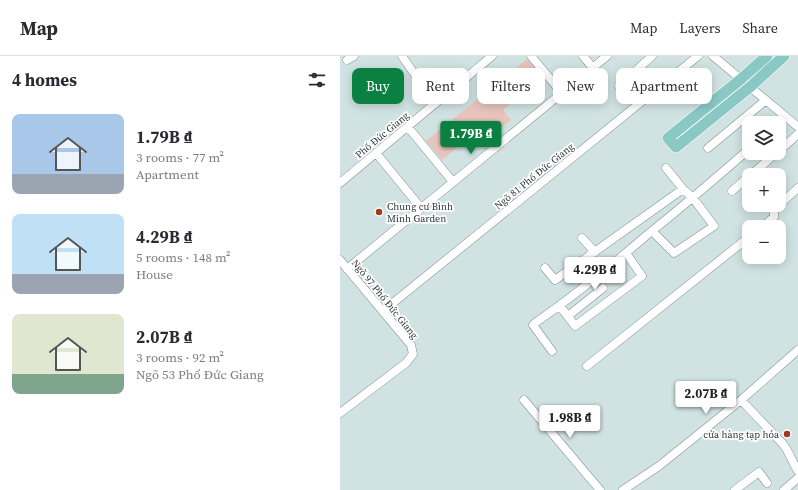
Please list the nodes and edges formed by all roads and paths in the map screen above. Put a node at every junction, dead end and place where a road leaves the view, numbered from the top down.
1 (402, 56) edge
2 (492, 56) edge
3 (531, 56) edge
4 (583, 56) edge
5 (607, 56) edge
6 (652, 56) edge
7 (698, 56) edge
8 (713, 56) edge
9 (767, 56) edge
10 (784, 56) edge
11 (593, 68) joint
12 (637, 68) edge
13 (683, 68) edge
14 (412, 71) edge
15 (469, 75) edge
16 (553, 82) edge
17 (745, 83) junction
18 (553, 100) edge
19 (766, 100) junction
20 (434, 104) edge
21 (638, 104) edge
22 (784, 116) edge
23 (786, 118) edge
24 (408, 127) junction
25 (798, 127) edge
26 (798, 134) edge
27 (786, 145) edge
28 (708, 148) dead end
29 (376, 153) junction
30 (742, 154) edge
31 (768, 160) edge
32 (666, 168) dead end
33 (759, 168) edge
34 (453, 182) junction
35 (340, 183) edge
36 (742, 183) edge
37 (798, 188) edge
38 (683, 189) junction
39 (732, 191) dead end
40 (693, 198) junction
41 (786, 199) edge
42 (421, 208) junction
43 (652, 231) junction
44 (582, 238) dead end
45 (742, 243) edge
46 (595, 252) junction
47 (626, 253) junction
48 (340, 260) edge
49 (545, 268) dead end
50 (347, 269) junction
51 (595, 278) junction
52 (603, 288) junction
53 (612, 299) junction
54 (560, 306) junction
55 (383, 312) junction
56 (568, 316) junction
57 (798, 350) edge
58 (552, 351) dead end
59 (587, 366) dead end
60 (524, 400) dead end
61 (741, 400) junction
62 (340, 413) edge
63 (796, 468) edge
64 (796, 479) edge
65 (767, 483) dead end
66 (600, 490) edge
67 (623, 490) edge
68 (735, 490) edge
69 (784, 490) edge

1 - 14 street
2 - 15 street, Phố Đức Giang
3 - 16 street
4 - 11 street
5 - 11 street
6 - 12 street
7 - 13 street, Ngõ 81 Phố Đức Giang
8 - 17 street
9 - 17 main road
10 - 17 main road
17 - 17 main road
17 - 19 street
18 - 34 street
19 - 22 street
19 - 28 street
20 - 24 street, Phố Đức Giang
21 - 55 street, Ngõ 81 Phố Đức Giang
23 - 25 street
24 - 29 street, Phố Đức Giang
24 - 34 street
26 - 27 street
29 - 35 street, Phố Đức Giang
29 - 42 street
30 - 40 street
31 - 33 street
32 - 38 street
34 - 42 street
36 - 39 street
37 - 41 street
38 - 40 street
38 - 46 street
40 - 43 street
40 - 43 street
42 - 50 street
43 - 47 street
44 - 46 street
45 - 59 street
46 - 49 street
47 - 51 street
47 - 53 street
48 - 50 street, Ngõ 97 Phố Đức Giang
50 - 55 street, Ngõ 97 Phố Đức Giang
51 - 52 street
51 - 54 street
52 - 53 street
52 - 56 street
53 - 56 street
54 - 56 street
54 - 58 street
55 - 62 street, Ngõ 97 Phố Đức Giang
57 - 61 street
60 - 66 street
61 - 63 street
61 - 67 street
63 - 64 street
64 - 69 street
65 - 68 street

